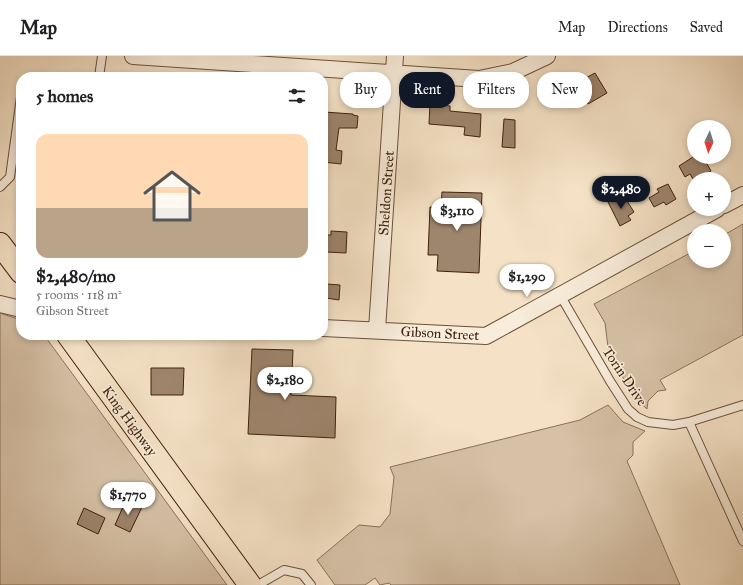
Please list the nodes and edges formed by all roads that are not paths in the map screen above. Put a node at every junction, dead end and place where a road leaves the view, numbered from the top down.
1 (102, 56) edge
2 (133, 56) edge
3 (395, 56) edge
4 (547, 56) edge
5 (100, 72) edge
6 (394, 74) junction
7 (16, 133) edge
8 (0, 187) edge
9 (743, 195) edge
10 (731, 201) edge
11 (704, 216) edge
12 (0, 244) edge
13 (16, 265) edge
14 (560, 295) junction
15 (0, 304) edge
16 (16, 308) edge
17 (328, 328) edge
18 (377, 330) junction
19 (72, 340) edge
20 (743, 405) edge
21 (689, 422) junction
22 (743, 541) edge
23 (250, 585) edge
24 (258, 585) edge
25 (311, 585) edge

1 - 5 lane
2 - 6 street
3 - 6 street, Sheldon Street
4 - 6 street
6 - 18 street, Sheldon Street
7 - 8 lane
9 - 10 street
11 - 14 street, Gibson Street
12 - 13 main road
14 - 18 street, Gibson Street
14 - 21 lane, Torin Drive
15 - 16 street
17 - 18 street, Gibson Street
19 - 23 main road, King Highway
20 - 21 lane, Torin Drive
21 - 22 lane
24 - 25 lane

